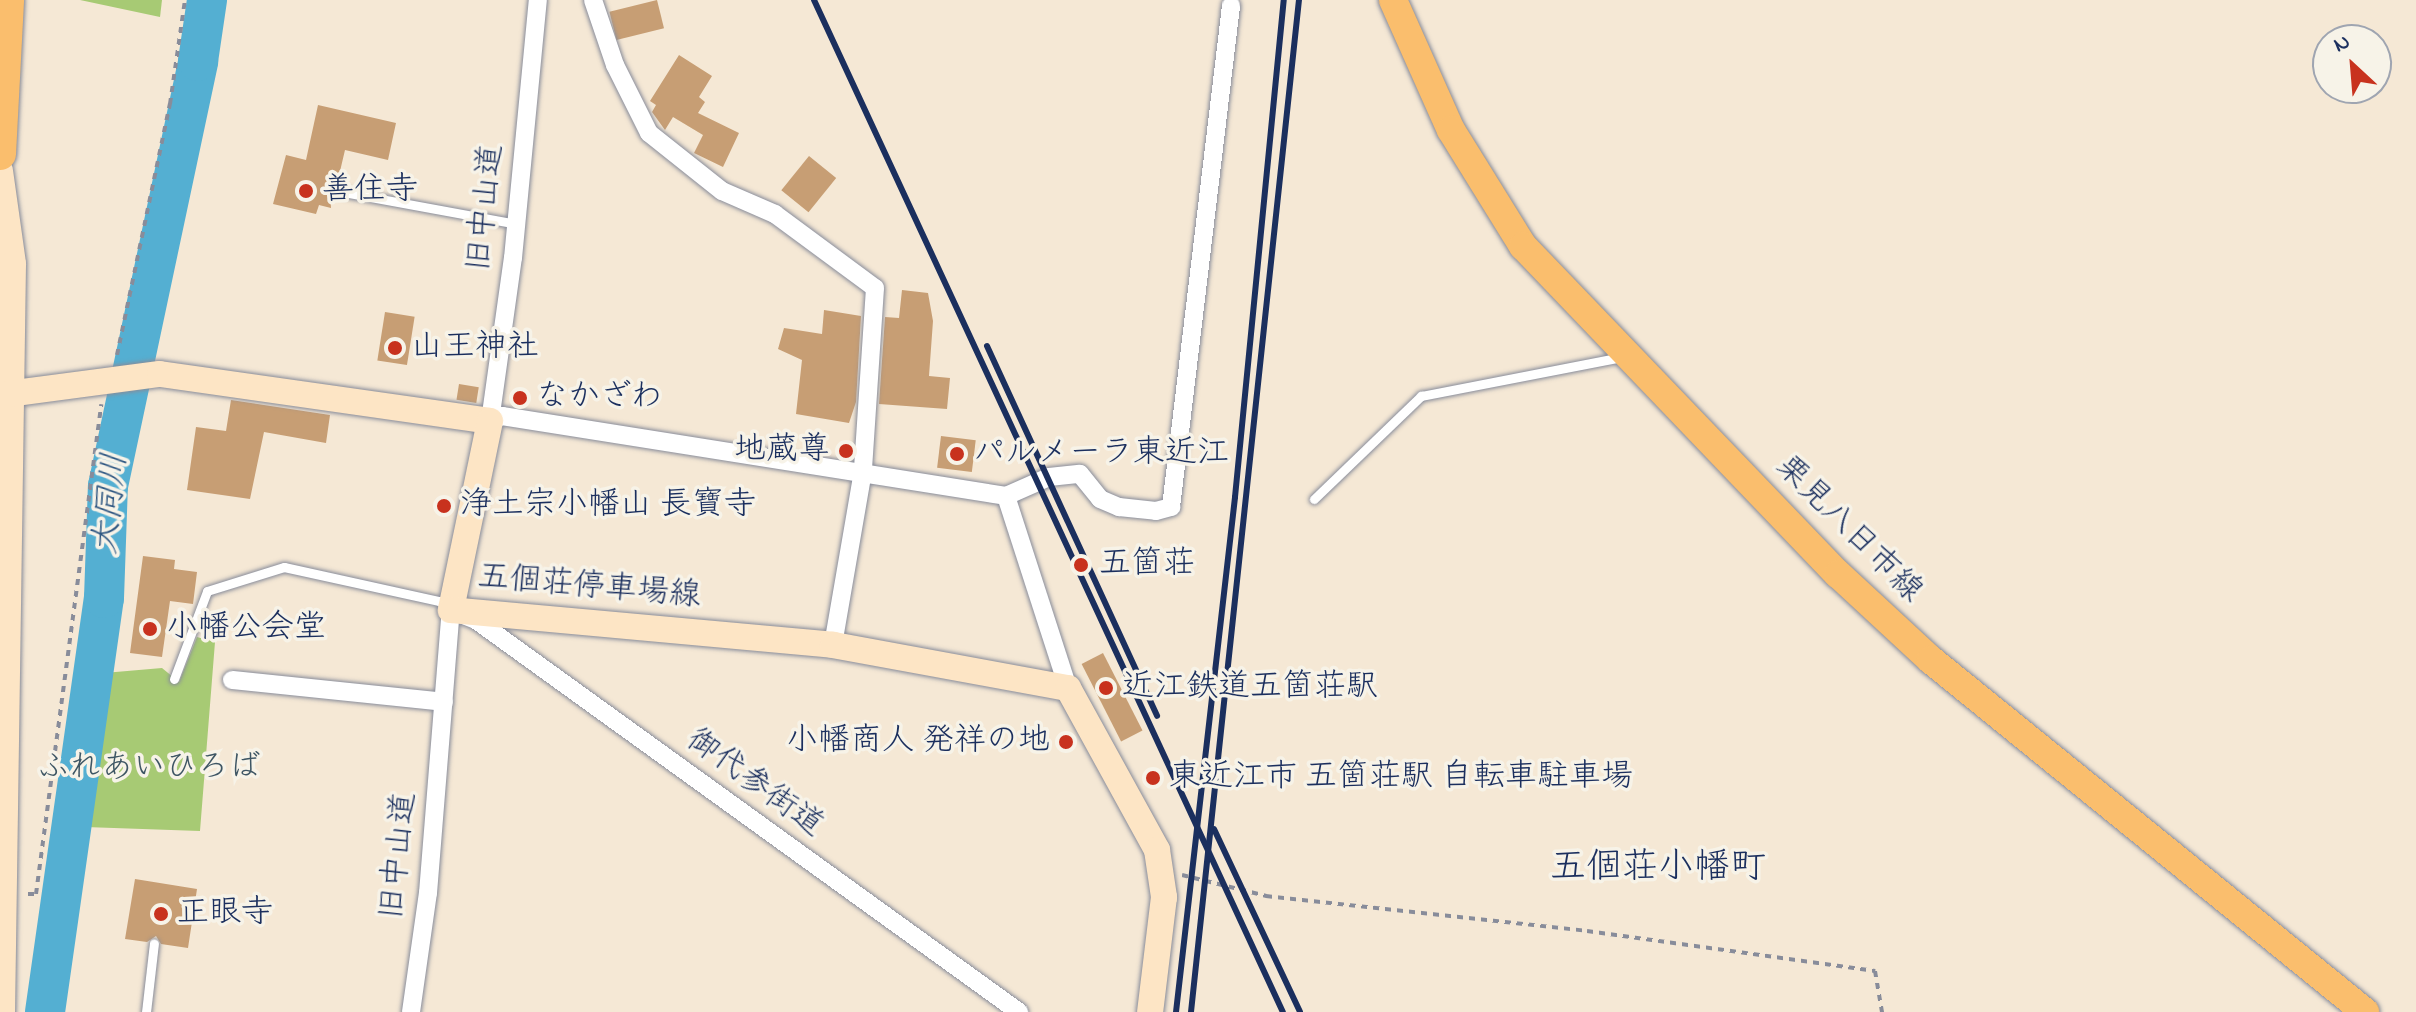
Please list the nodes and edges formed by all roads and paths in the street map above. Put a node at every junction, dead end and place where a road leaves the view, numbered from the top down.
1 (8, 0) edge
2 (185, 0) edge
3 (538, 0) edge
4 (593, 0) edge
5 (1393, 0) edge
6 (1228, 2) edge
7 (0, 154) edge
8 (0, 171) edge
9 (337, 191) dead end
10 (516, 224) junction
11 (1631, 356) junction
12 (112, 379) junction
13 (6, 396) edge
14 (490, 421) junction
15 (863, 471) junction
16 (1006, 496) junction
17 (1314, 499) dead end
18 (451, 610) junction
19 (833, 645) junction
20 (174, 679) dead end
21 (232, 680) dead end
22 (1068, 688) junction
23 (444, 702) junction
24 (1160, 870) junction
25 (4, 892) junction
26 (154, 943) dead end
27 (2, 1012) edge
28 (146, 1012) edge
29 (411, 1012) edge
30 (1019, 1012) edge
31 (1150, 1012) edge
32 (1882, 1012) edge
33 (2365, 1012) edge

1 - 7 highway
2 - 12 path
3 - 10 street, 旧中山道
4 - 15 street
5 - 11 main road, 栗見八日市線
6 - 16 street
8 - 13 main road
9 - 10 lane
10 - 14 street, 旧中山道
11 - 17 lane
11 - 33 main road, 栗見八日市線
12 - 13 main road
12 - 14 main road
12 - 25 path
13 - 25 main road
14 - 15 street
14 - 18 main road, 五個荘停車場線
15 - 16 street
15 - 19 street
16 - 22 street
18 - 19 main road, 五個荘停車場線
18 - 20 lane
18 - 23 street, 旧中山道
18 - 30 street, 御代参街道
19 - 22 main road, 五個荘停車場線
21 - 23 street
22 - 24 main road
23 - 29 street, 旧中山道
24 - 31 main road
24 - 32 path
25 - 27 main road
26 - 28 lane

